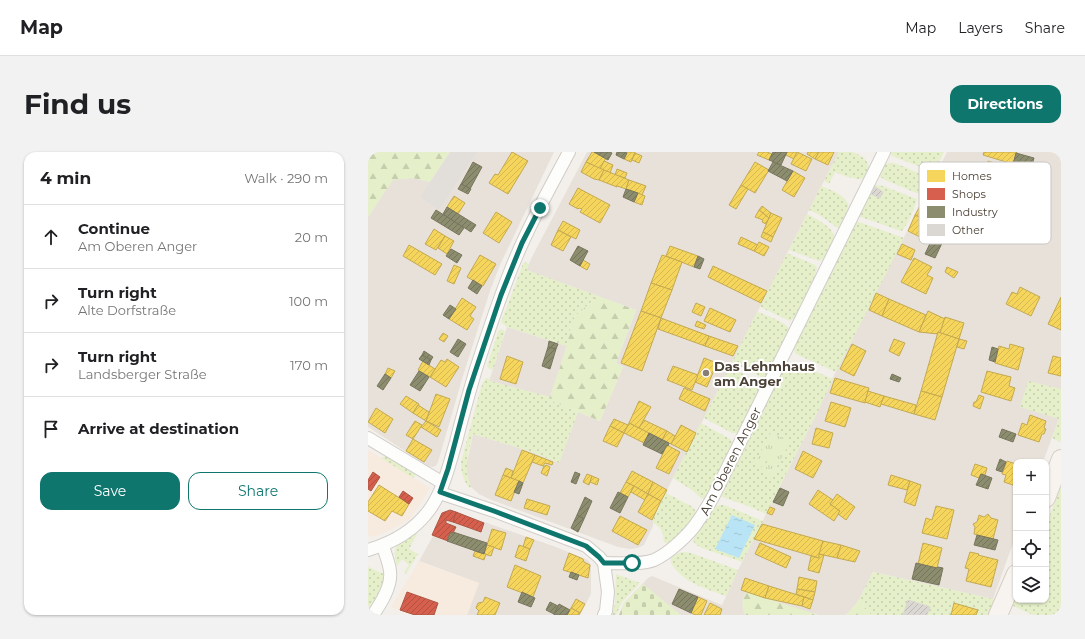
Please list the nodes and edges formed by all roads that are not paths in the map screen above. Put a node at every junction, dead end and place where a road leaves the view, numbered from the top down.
1 (569, 152) edge
2 (884, 152) edge
3 (368, 438) edge
4 (1061, 459) edge
5 (441, 488) junction
6 (1047, 495) edge
7 (383, 546) junction
8 (368, 550) edge
9 (604, 563) junction
10 (1013, 581) edge
11 (373, 615) edge
12 (604, 615) edge
13 (998, 615) edge

1 - 5 street
2 - 9 street, Am Oberen Anger
3 - 5 street
4 - 6 main road
5 - 7 street
5 - 9 street
7 - 8 street
7 - 11 street
9 - 12 street
10 - 13 main road

